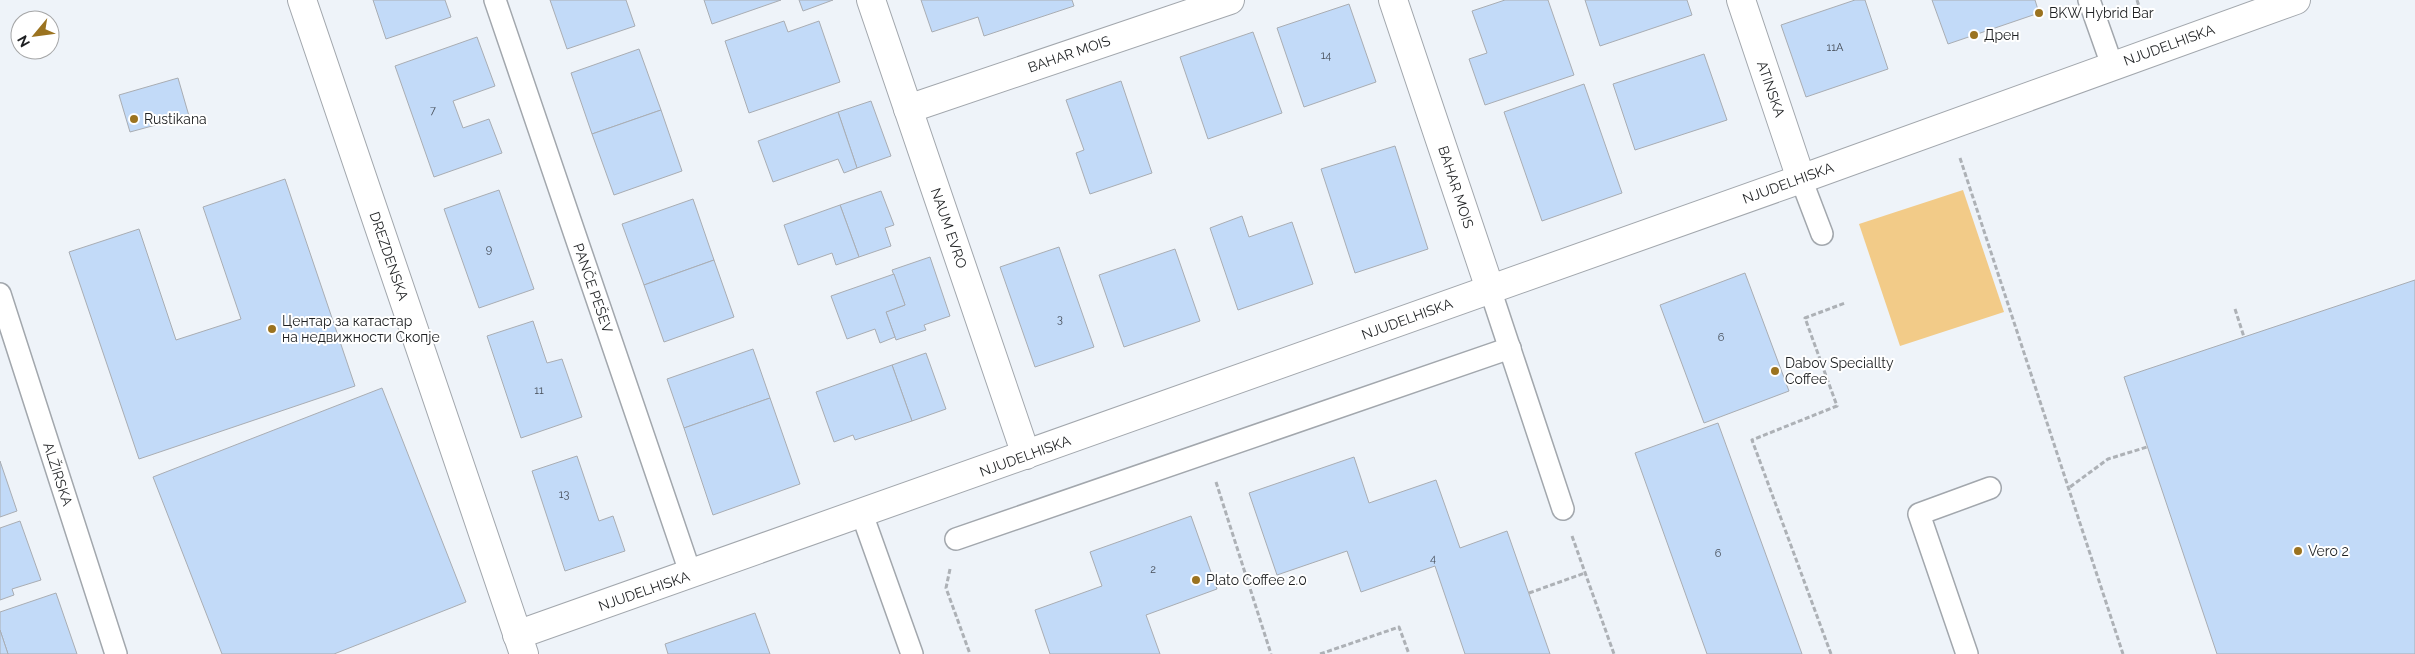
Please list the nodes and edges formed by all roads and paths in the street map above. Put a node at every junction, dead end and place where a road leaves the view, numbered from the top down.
1 (302, 0) edge
2 (496, 0) edge
3 (871, 0) edge
4 (1230, 0) edge
5 (1393, 0) edge
6 (1741, 0) edge
7 (2089, 0) edge
8 (2296, 0) edge
9 (2112, 65) junction
10 (908, 109) junction
11 (1949, 124) junction
12 (1801, 179) junction
13 (1822, 234) dead end
14 (1490, 289) junction
15 (0, 294) edge
16 (1845, 303) dead end
17 (2235, 309) dead end
18 (2244, 337) dead end
19 (1510, 348) junction
20 (2147, 447) dead end
21 (1206, 452) junction
22 (1026, 455) junction
23 (2070, 487) junction
24 (1990, 488) dead end
25 (1563, 509) joint
26 (862, 514) junction
27 (956, 539) joint
28 (1585, 573) junction
29 (690, 575) junction
30 (1529, 593) dead end
31 (520, 645) edge
32 (116, 654) edge
33 (912, 654) edge
34 (970, 654) edge
35 (1271, 654) edge
36 (1320, 654) edge
37 (1409, 654) edge
38 (1614, 654) edge
39 (1831, 654) edge
40 (1967, 654) edge
41 (2123, 654) edge

1 - 31 street, DREZDENSKA
2 - 29 lane, PANČE PEŠEV
3 - 10 street, NAUM EVRO
4 - 10 street, BAHAR MOIS
5 - 14 street, BAHAR MOIS
6 - 12 street, ATINSKA
7 - 9 lane
8 - 9 street, NJUDELHISKA
9 - 11 street, NJUDELHISKA
10 - 22 street, NAUM EVRO
11 - 12 street, NJUDELHISKA
11 - 23 path
12 - 13 lane
12 - 14 street, NJUDELHISKA
14 - 19 lane
14 - 22 street, NJUDELHISKA
15 - 32 lane, ALŽIRSKA
16 - 39 path
17 - 18 path
19 - 21 lane
19 - 25 lane
20 - 23 path
21 - 27 lane
21 - 35 path
22 - 26 street, NJUDELHISKA
23 - 41 path
24 - 40 lane
25 - 28 path
26 - 29 street, NJUDELHISKA
26 - 33 lane
27 - 34 path
28 - 30 path
28 - 38 path
29 - 31 street, NJUDELHISKA
36 - 37 path

